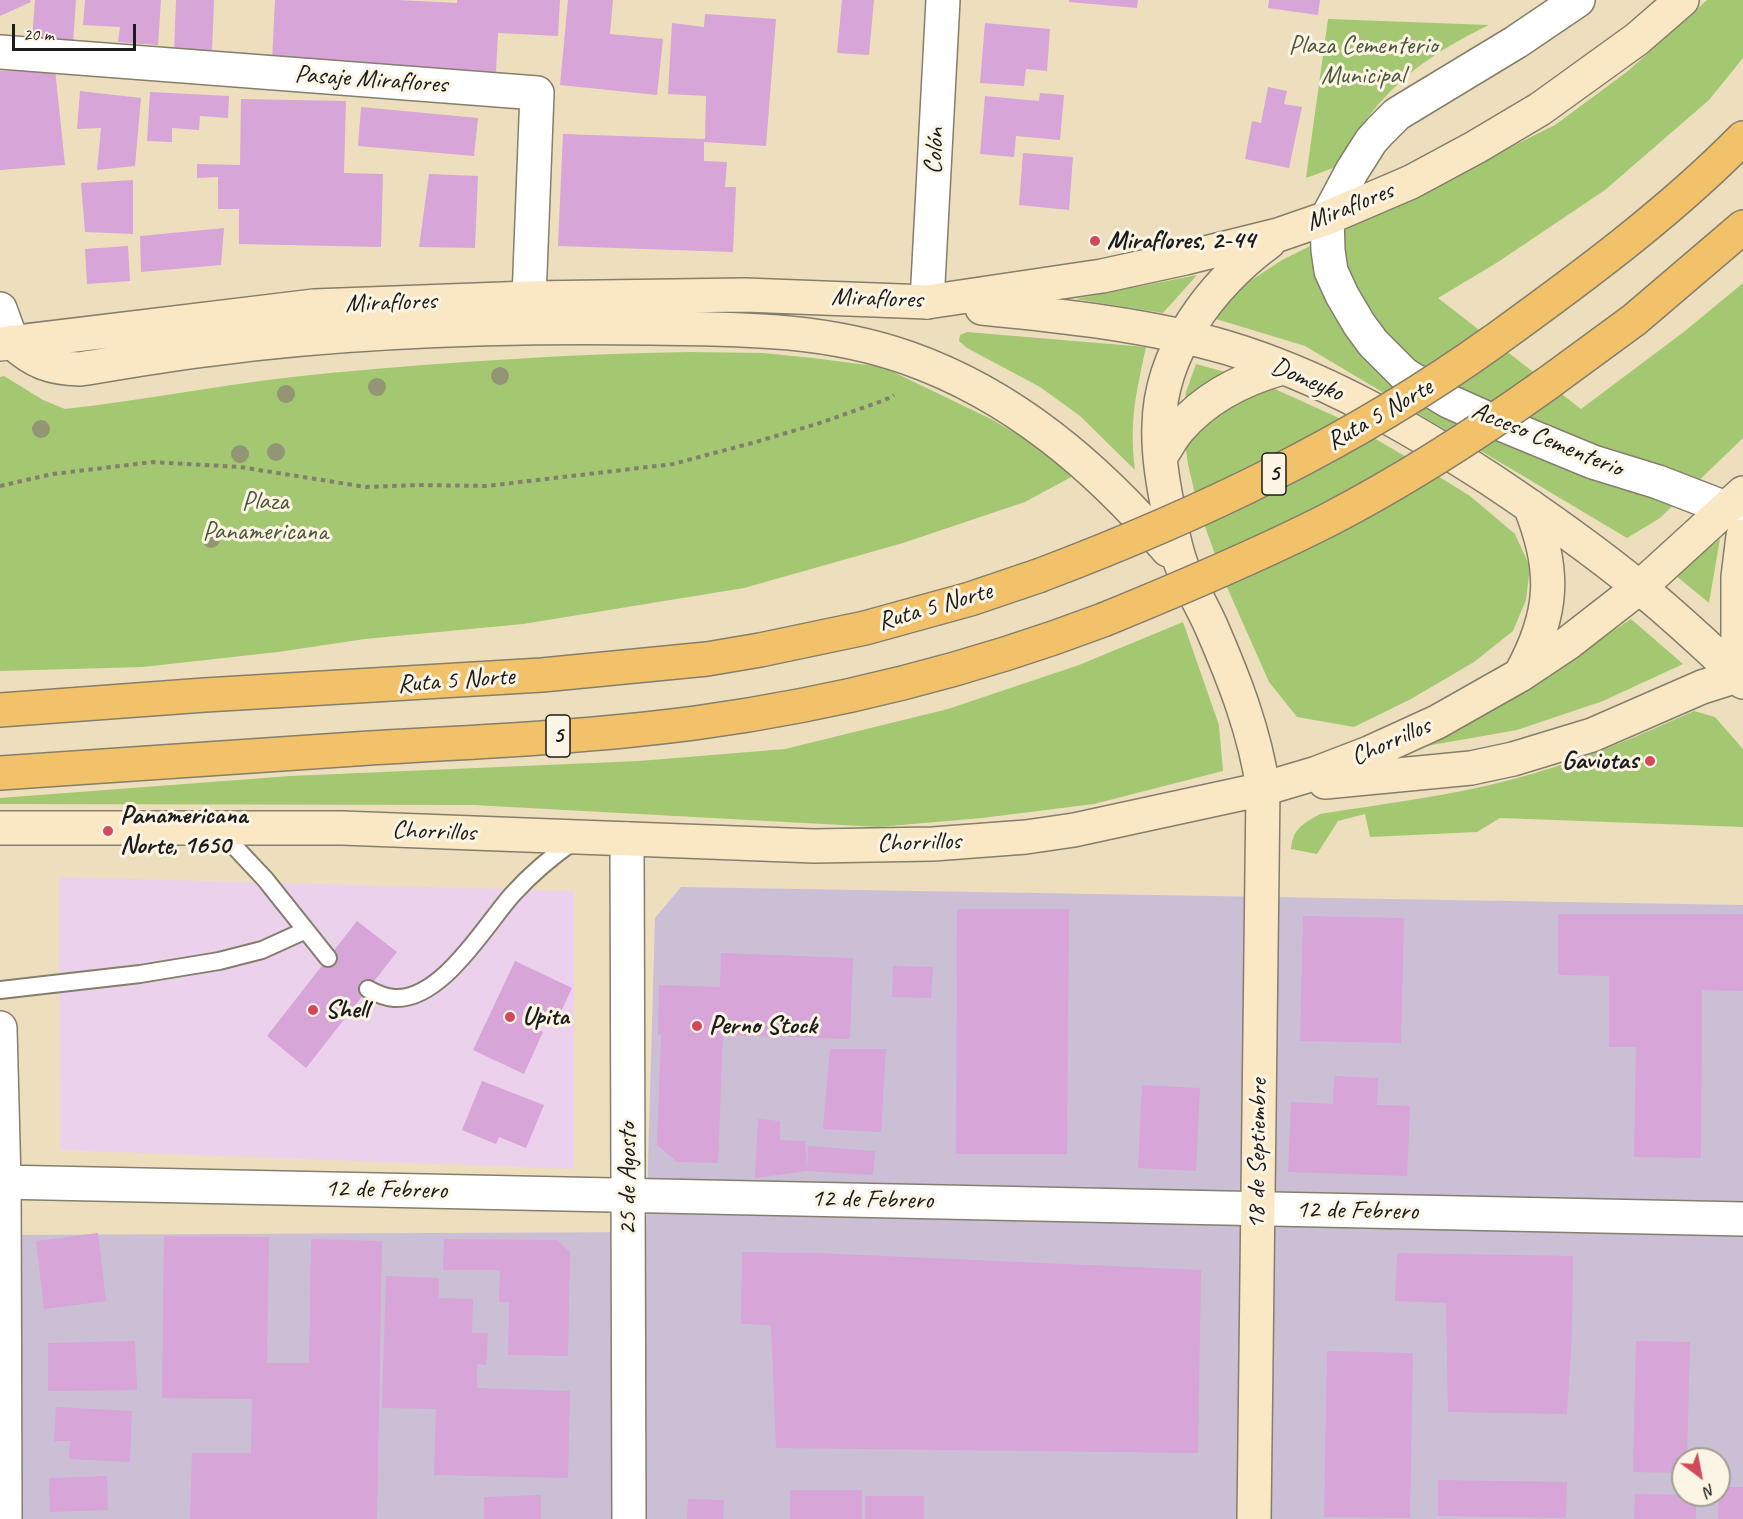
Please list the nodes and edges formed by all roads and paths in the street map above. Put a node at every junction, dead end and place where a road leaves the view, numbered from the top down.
1 (943, 0) edge
2 (1578, 0) edge
3 (1682, 0) edge
4 (0, 52) edge
5 (1742, 139) edge
6 (1327, 218) junction
7 (1743, 227) edge
8 (1278, 235) junction
9 (529, 298) junction
10 (927, 302) junction
11 (0, 309) edge
12 (1184, 337) junction
13 (6, 343) edge
14 (1282, 368) junction
15 (895, 394) dead end
16 (1161, 456) junction
17 (0, 486) edge
18 (1530, 506) junction
19 (1739, 513) edge
20 (1182, 568) junction
21 (1640, 587) junction
22 (1520, 675) junction
23 (1742, 677) edge
24 (0, 710) edge
25 (0, 774) edge
26 (1263, 789) junction
27 (0, 828) edge
28 (216, 828) junction
29 (580, 837) junction
30 (627, 839) junction
31 (304, 931) junction
32 (328, 958) dead end
33 (368, 989) dead end
34 (0, 990) edge
35 (0, 1028) edge
36 (2, 1182) edge
37 (628, 1195) junction
38 (1257, 1208) junction
39 (1743, 1219) edge
40 (5, 1519) edge
41 (629, 1519) edge
42 (1254, 1519) edge

1 - 10 street, Colón
2 - 6 street, Acceso Cementerio
3 - 6 main road, Miraflores
4 - 9 street, Pasaje Miraflores
5 - 24 highway, Ruta 5 Norte / 5, bridge
6 - 8 main road, Miraflores
6 - 19 street, Acceso Cementerio
7 - 25 highway, 5, bridge
8 - 10 main road, Miraflores
8 - 12 main road
9 - 10 main road, Miraflores
9 - 13 main road, Miraflores
10 - 12 main road, Domeyko
11 - 13 street
12 - 14 main road, Domeyko
12 - 16 main road
13 - 20 main road
14 - 16 main road
14 - 18 main road, Domeyko
15 - 17 path
16 - 20 main road
18 - 21 main road, Domeyko
18 - 22 main road
19 - 21 main road, Chorrillos
19 - 23 main road
20 - 26 main road, 18 de Septiembre
21 - 22 main road, Chorrillos
21 - 23 main road, Domeyko
22 - 26 main road, Chorrillos
23 - 26 main road
26 - 30 main road, Chorrillos
26 - 38 main road, 18 de Septiembre
27 - 28 main road, Chorrillos
28 - 29 main road, Chorrillos
28 - 31 lane
29 - 30 main road, Chorrillos
29 - 33 lane
30 - 37 street, 25 de Agosto
31 - 32 lane
31 - 34 lane
35 - 36 street
36 - 37 street, 12 de Febrero
36 - 40 street
37 - 38 street, 12 de Febrero
37 - 41 street, 25 de Agosto
38 - 39 street, 12 de Febrero
38 - 42 main road, 18 de Septiembre

